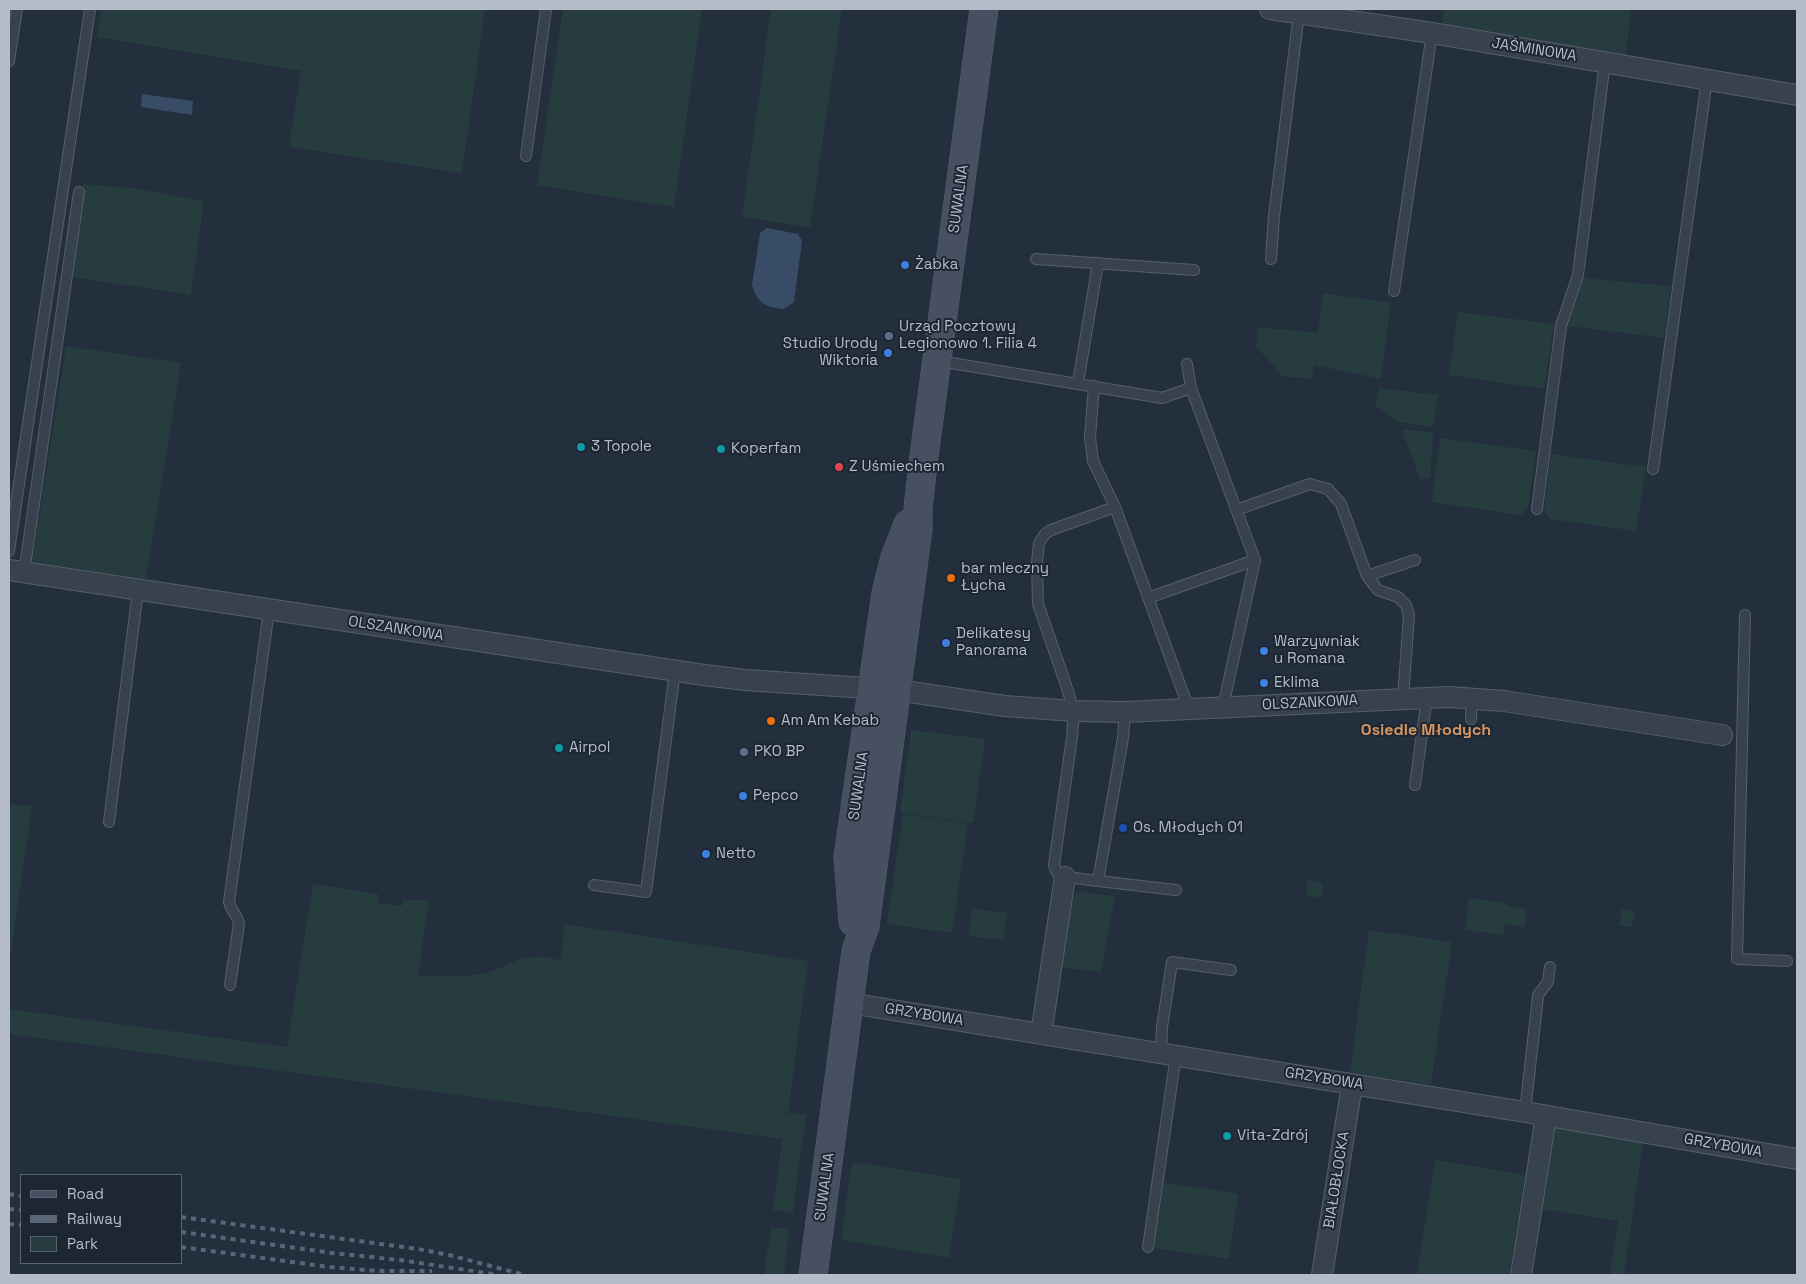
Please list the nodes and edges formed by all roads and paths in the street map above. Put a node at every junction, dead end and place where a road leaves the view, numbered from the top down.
1 (17, 9) edge
2 (90, 9) edge
3 (546, 9) edge
4 (984, 9) edge
5 (1270, 9) edge
6 (1298, 13) junction
7 (1339, 14) edge
8 (1432, 34) junction
9 (9, 61) edge
10 (1605, 62) junction
11 (1707, 79) junction
12 (1797, 94) edge
13 (526, 156) dead end
14 (79, 192) dead end
15 (1036, 258) dead end
16 (1271, 259) dead end
17 (1098, 263) junction
18 (1194, 270) dead end
19 (1394, 291) dead end
20 (937, 361) junction
21 (1188, 364) dead end
22 (1078, 383) junction
23 (1094, 386) junction
24 (1191, 388) junction
25 (1653, 469) dead end
26 (1115, 507) junction
27 (1536, 509) dead end
28 (1236, 510) junction
29 (9, 551) edge
30 (1255, 560) junction
31 (1414, 560) dead end
32 (17, 572) edge
33 (1366, 576) junction
34 (138, 590) junction
35 (1148, 598) junction
36 (269, 610) junction
37 (1745, 615) dead end
38 (675, 671) junction
39 (885, 689) junction
40 (1427, 697) junction
41 (1403, 698) junction
42 (1472, 699) junction
43 (1223, 707) junction
44 (1189, 709) junction
45 (1074, 712) junction
46 (1125, 712) junction
47 (1471, 719) dead end
48 (1722, 735) joint
49 (1742, 737) junction
50 (1415, 785) dead end
51 (108, 822) dead end
52 (1065, 877) junction
53 (1098, 881) junction
54 (594, 885) dead end
55 (1176, 890) dead end
56 (1787, 960) dead end
57 (1550, 967) dead end
58 (1231, 970) dead end
59 (230, 985) dead end
60 (849, 1003) junction
61 (1041, 1034) junction
62 (1168, 1054) junction
63 (1352, 1084) junction
64 (1524, 1112) junction
65 (1546, 1116) junction
66 (1797, 1159) edge
67 (1148, 1247) dead end
68 (813, 1275) edge
69 (1322, 1275) edge
70 (1521, 1275) edge

1 - 9 lane
2 - 29 lane
3 - 13 lane
4 - 20 street, SUWALNA
5 - 6 street, JAŚMINOWA
6 - 7 street, JAŚMINOWA
6 - 16 lane
7 - 8 street, JAŚMINOWA
8 - 10 street, JAŚMINOWA
8 - 19 lane
10 - 11 street, JAŚMINOWA
10 - 27 lane
11 - 12 street, JAŚMINOWA
11 - 25 lane
14 - 32 lane
15 - 17 lane
17 - 18 lane
17 - 22 lane
20 - 22 lane
20 - 39 street, SUWALNA
21 - 24 lane
22 - 23 lane
23 - 24 lane
23 - 26 lane
24 - 28 lane
26 - 35 lane
26 - 45 lane
28 - 30 lane
28 - 33 lane
30 - 35 lane
30 - 43 lane
31 - 33 lane
32 - 34 street, OLSZANKOWA
33 - 41 lane
34 - 36 street, OLSZANKOWA
34 - 51 lane
35 - 44 lane
36 - 38 street, OLSZANKOWA
36 - 59 lane
37 - 49 lane
38 - 39 street, OLSZANKOWA
38 - 54 lane
39 - 45 street, OLSZANKOWA
39 - 60 street, SUWALNA
40 - 41 street, OLSZANKOWA
40 - 42 street, OLSZANKOWA
40 - 50 lane
41 - 43 street, OLSZANKOWA
42 - 47 lane
42 - 48 street, OLSZANKOWA
43 - 44 street, OLSZANKOWA
44 - 46 street, OLSZANKOWA
45 - 46 street, OLSZANKOWA
45 - 52 lane
46 - 53 lane
48 - 49 lane
49 - 56 lane
52 - 53 lane
52 - 61 street
53 - 55 lane
57 - 64 lane
58 - 62 lane
60 - 61 street, GRZYBOWA
60 - 68 street, SUWALNA
61 - 62 street, GRZYBOWA
62 - 63 street, GRZYBOWA
62 - 67 lane
63 - 64 street, GRZYBOWA
63 - 69 street, BIAŁOBŁOCKA
64 - 65 street, GRZYBOWA
65 - 66 street, GRZYBOWA
65 - 70 street

